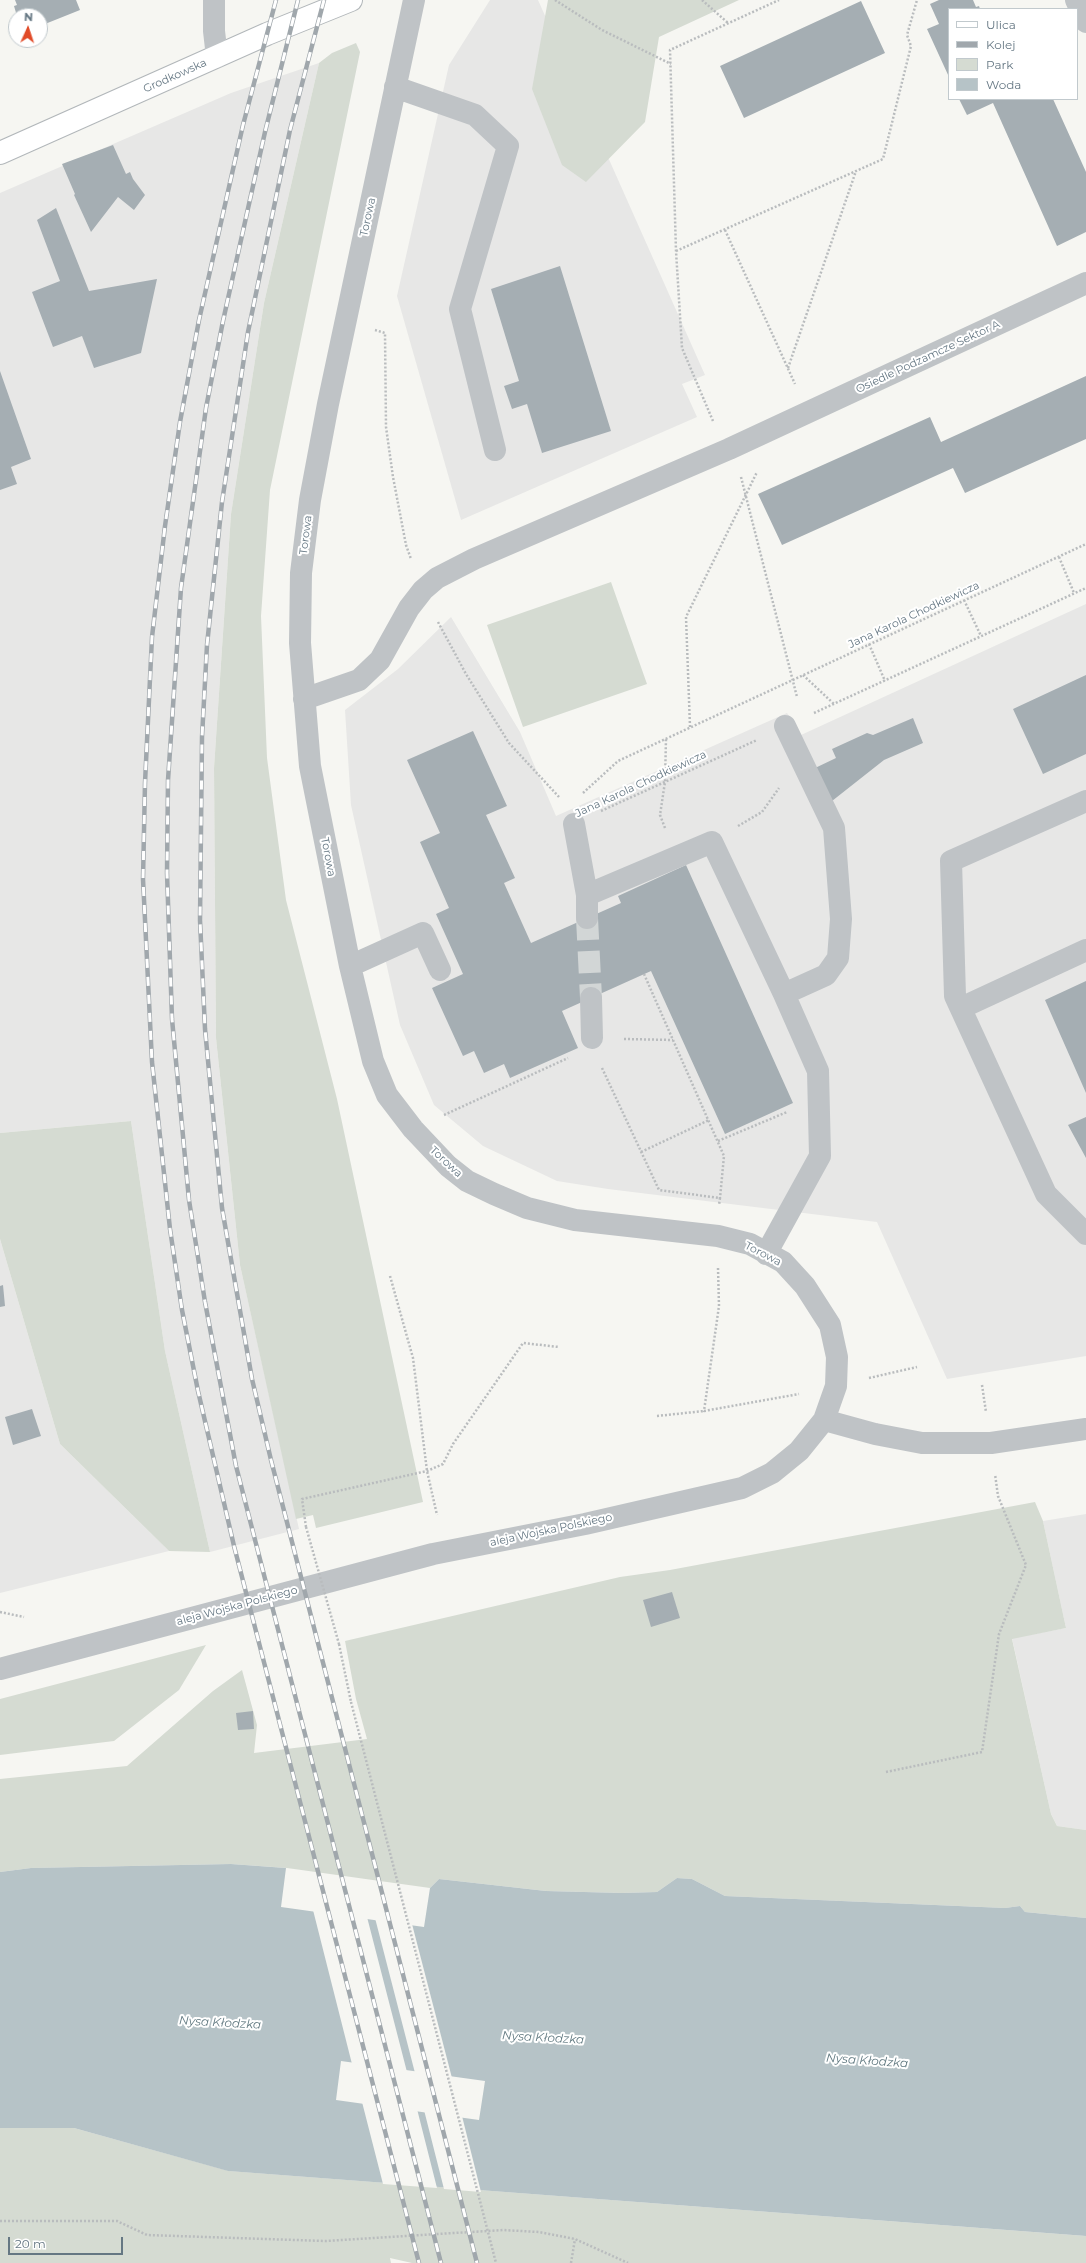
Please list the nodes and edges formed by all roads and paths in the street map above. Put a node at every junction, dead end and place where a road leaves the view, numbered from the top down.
1 (214, 0) edge
2 (351, 0) edge
3 (414, 0) edge
4 (555, 0) edge
5 (702, 0) edge
6 (779, 0) edge
7 (917, 0) edge
8 (1076, 0) edge
9 (1086, 22) edge
10 (728, 23) junction
11 (217, 57) junction
12 (671, 64) junction
13 (395, 87) junction
14 (0, 153) edge
15 (856, 171) junction
16 (725, 230) junction
17 (676, 251) junction
18 (1086, 283) edge
19 (788, 368) junction
20 (808, 413) junction
21 (771, 429) junction
22 (729, 449) junction
23 (495, 450) dead end
24 (746, 498) junction
25 (1086, 544) edge
26 (1059, 557) junction
27 (1086, 588) edge
28 (1074, 593) junction
29 (964, 600) junction
30 (981, 636) junction
31 (868, 644) junction
32 (803, 675) junction
33 (793, 679) junction
34 (885, 681) junction
35 (304, 699) junction
36 (834, 704) junction
37 (793, 723) junction
38 (690, 727) junction
39 (666, 738) junction
40 (801, 759) junction
41 (665, 782) junction
42 (1086, 801) edge
43 (660, 815) dead end
44 (574, 824) junction
45 (712, 842) junction
46 (587, 895) junction
47 (588, 918) tunnel mouth
48 (1086, 950) edge
49 (350, 966) junction
50 (440, 970) dead end
51 (644, 974) dead end
52 (784, 994) junction
53 (591, 998) tunnel mouth
54 (961, 1008) junction
55 (592, 1038) dead end
56 (571, 1057) dead end
57 (818, 1098) junction
58 (709, 1120) junction
59 (413, 1129) junction
60 (718, 1142) junction
61 (641, 1152) dead end
62 (720, 1198) dead end
63 (1086, 1234) edge
64 (766, 1254) junction
65 (390, 1276) dead end
66 (559, 1347) dead end
67 (917, 1367) dead end
68 (836, 1386) junction
69 (704, 1411) dead end
70 (657, 1416) dead end
71 (824, 1420) junction
72 (1086, 1429) edge
73 (427, 1470) junction
74 (998, 1496) dead end
75 (437, 1515) dead end
76 (0, 1612) edge
77 (24, 1617) dead end
78 (0, 1669) edge
79 (886, 1772) dead end
80 (0, 2221) edge
81 (575, 2239) junction
82 (496, 2263) edge
83 (571, 2263) edge
84 (628, 2263) edge

1 - 11 street
2 - 11 main road, Grodkowska
3 - 13 street, Torowa
4 - 12 path
5 - 10 path
6 - 10 path
7 - 15 path
8 - 9 street
10 - 12 path
11 - 14 main road, Grodkowska
12 - 17 path
13 - 23 street
13 - 35 street, Torowa
15 - 16 path
15 - 19 path
16 - 17 path
16 - 19 path
17 - 22 path
18 - 20 street, Osiedle Podzamcze Sektor A
19 - 20 path
20 - 21 street, Osiedle Podzamcze Sektor A
21 - 22 street, Osiedle Podzamcze Sektor A
21 - 24 path
22 - 24 path
22 - 35 street, Osiedle Podzamcze Sektor A
24 - 33 path
24 - 38 path
25 - 26 path, Jana Karola Chodkiewicza
26 - 28 path
26 - 29 path, Jana Karola Chodkiewicza
27 - 28 path, Jana Karola Chodkiewicza
28 - 30 path, Jana Karola Chodkiewicza
29 - 30 path
29 - 31 path, Jana Karola Chodkiewicza
30 - 34 path, Jana Karola Chodkiewicza
31 - 32 path, Jana Karola Chodkiewicza
31 - 34 path
32 - 33 path, Jana Karola Chodkiewicza
32 - 36 path
33 - 37 path
33 - 38 path, Jana Karola Chodkiewicza
34 - 36 path, Jana Karola Chodkiewicza
35 - 49 street, Torowa
36 - 37 path, Jana Karola Chodkiewicza
37 - 40 street
37 - 41 path, Jana Karola Chodkiewicza
38 - 39 path, Jana Karola Chodkiewicza
39 - 41 path
39 - 44 path, Jana Karola Chodkiewicza
40 - 45 path
40 - 52 street
41 - 43 path
41 - 44 path, Jana Karola Chodkiewicza
42 - 54 street
44 - 46 street
45 - 46 street
45 - 52 street
46 - 47 street
48 - 54 street
49 - 50 street
49 - 59 street, Torowa
51 - 58 path
52 - 57 street
53 - 55 street
54 - 63 street
56 - 59 path
57 - 60 path
57 - 64 street
58 - 60 path
58 - 61 path
59 - 64 street, Torowa
60 - 62 path
64 - 68 street, Torowa
65 - 73 path
66 - 73 path
67 - 68 path
68 - 71 street, Torowa
69 - 70 path
71 - 72 street
71 - 78 street, aleja Wojska Polskiego
73 - 75 path
73 - 82 path, bridge
74 - 79 path
76 - 77 path
80 - 81 path
81 - 83 path
81 - 84 path

